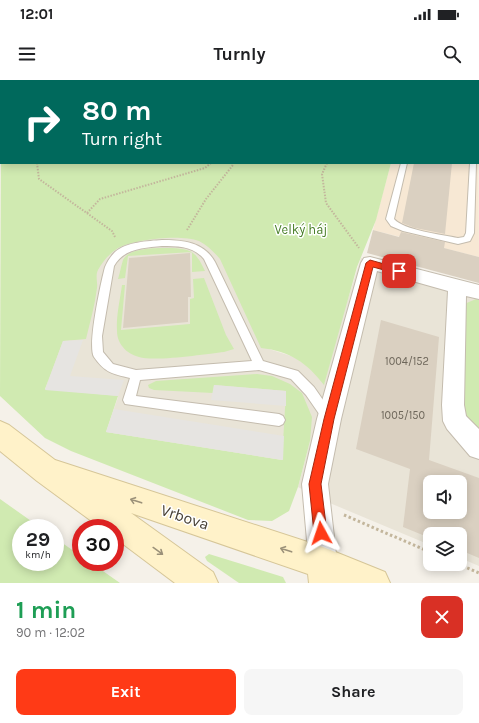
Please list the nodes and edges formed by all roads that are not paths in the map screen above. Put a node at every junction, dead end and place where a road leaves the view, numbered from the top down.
1 (404, 164) edge
2 (473, 164) edge
3 (457, 286) junction
4 (479, 292) edge
5 (259, 365) junction
6 (136, 375) junction
7 (329, 419) junction
8 (278, 420) dead end
9 (0, 434) edge
10 (479, 447) edge
11 (47, 471) junction
12 (324, 573) edge
13 (202, 583) edge
14 (374, 583) edge

1 - 2 lane
3 - 4 street
3 - 7 street
3 - 10 street
5 - 6 lane
5 - 6 lane
5 - 7 lane
6 - 8 lane
7 - 12 street
9 - 11 main road, Vrbova
12 -> 11 main road, Vrbova
11 -> 13 main road, Vrbova
12 - 14 main road, Vrbova

